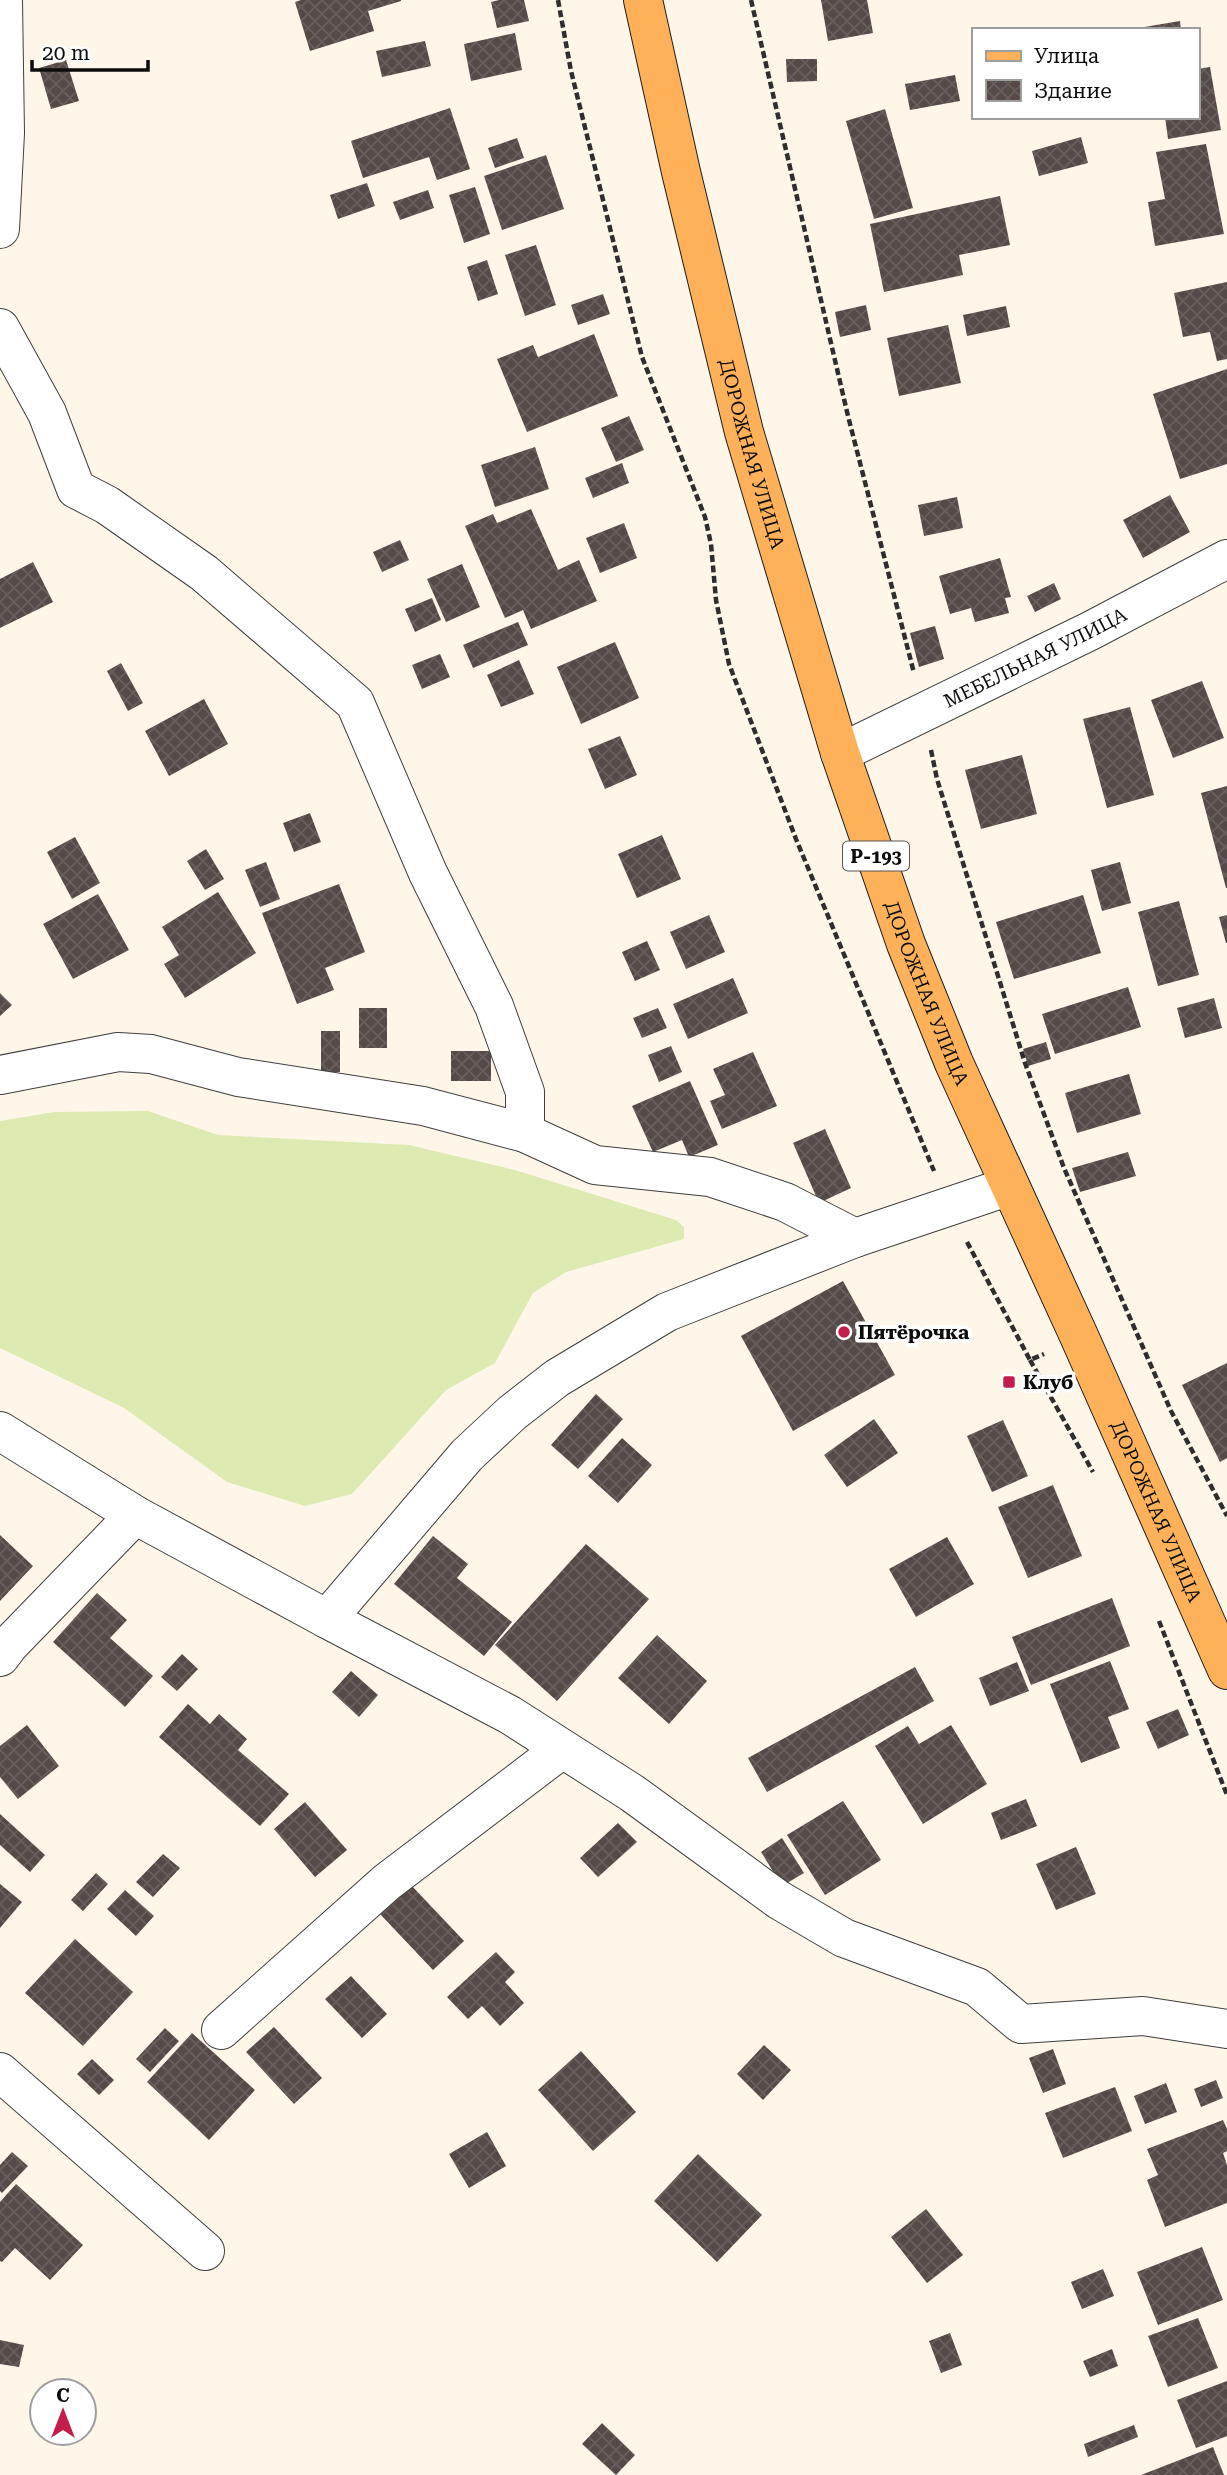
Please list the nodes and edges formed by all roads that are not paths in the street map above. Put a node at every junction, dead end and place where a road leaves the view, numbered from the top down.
1 (3, 0) edge
2 (643, 0) edge
3 (0, 229) edge
4 (0, 328) edge
5 (1227, 559) edge
6 (840, 753) junction
7 (0, 1074) edge
8 (525, 1133) junction
9 (1010, 1186) junction
10 (855, 1238) junction
11 (0, 1430) edge
12 (135, 1515) junction
13 (327, 1619) junction
14 (0, 1657) edge
15 (1227, 1671) edge
16 (562, 1749) junction
17 (1227, 2029) edge
18 (221, 2031) dead end
19 (0, 2072) edge
20 (205, 2251) dead end

1 - 3 street
2 - 6 main road, ДОРОЖНАЯ УЛИЦА / Р-193
4 - 8 street
5 - 6 street, МЕБЕЛЬНАЯ УЛИЦА
6 - 9 main road, ДОРОЖНАЯ УЛИЦА / Р-193
7 - 8 street
8 - 10 street
9 - 10 street
9 - 15 main road, ДОРОЖНАЯ УЛИЦА / Р-193
10 - 13 street
11 - 12 street
12 - 13 street
12 - 14 street
13 - 16 street
16 - 17 street
16 - 18 street
19 - 20 street

